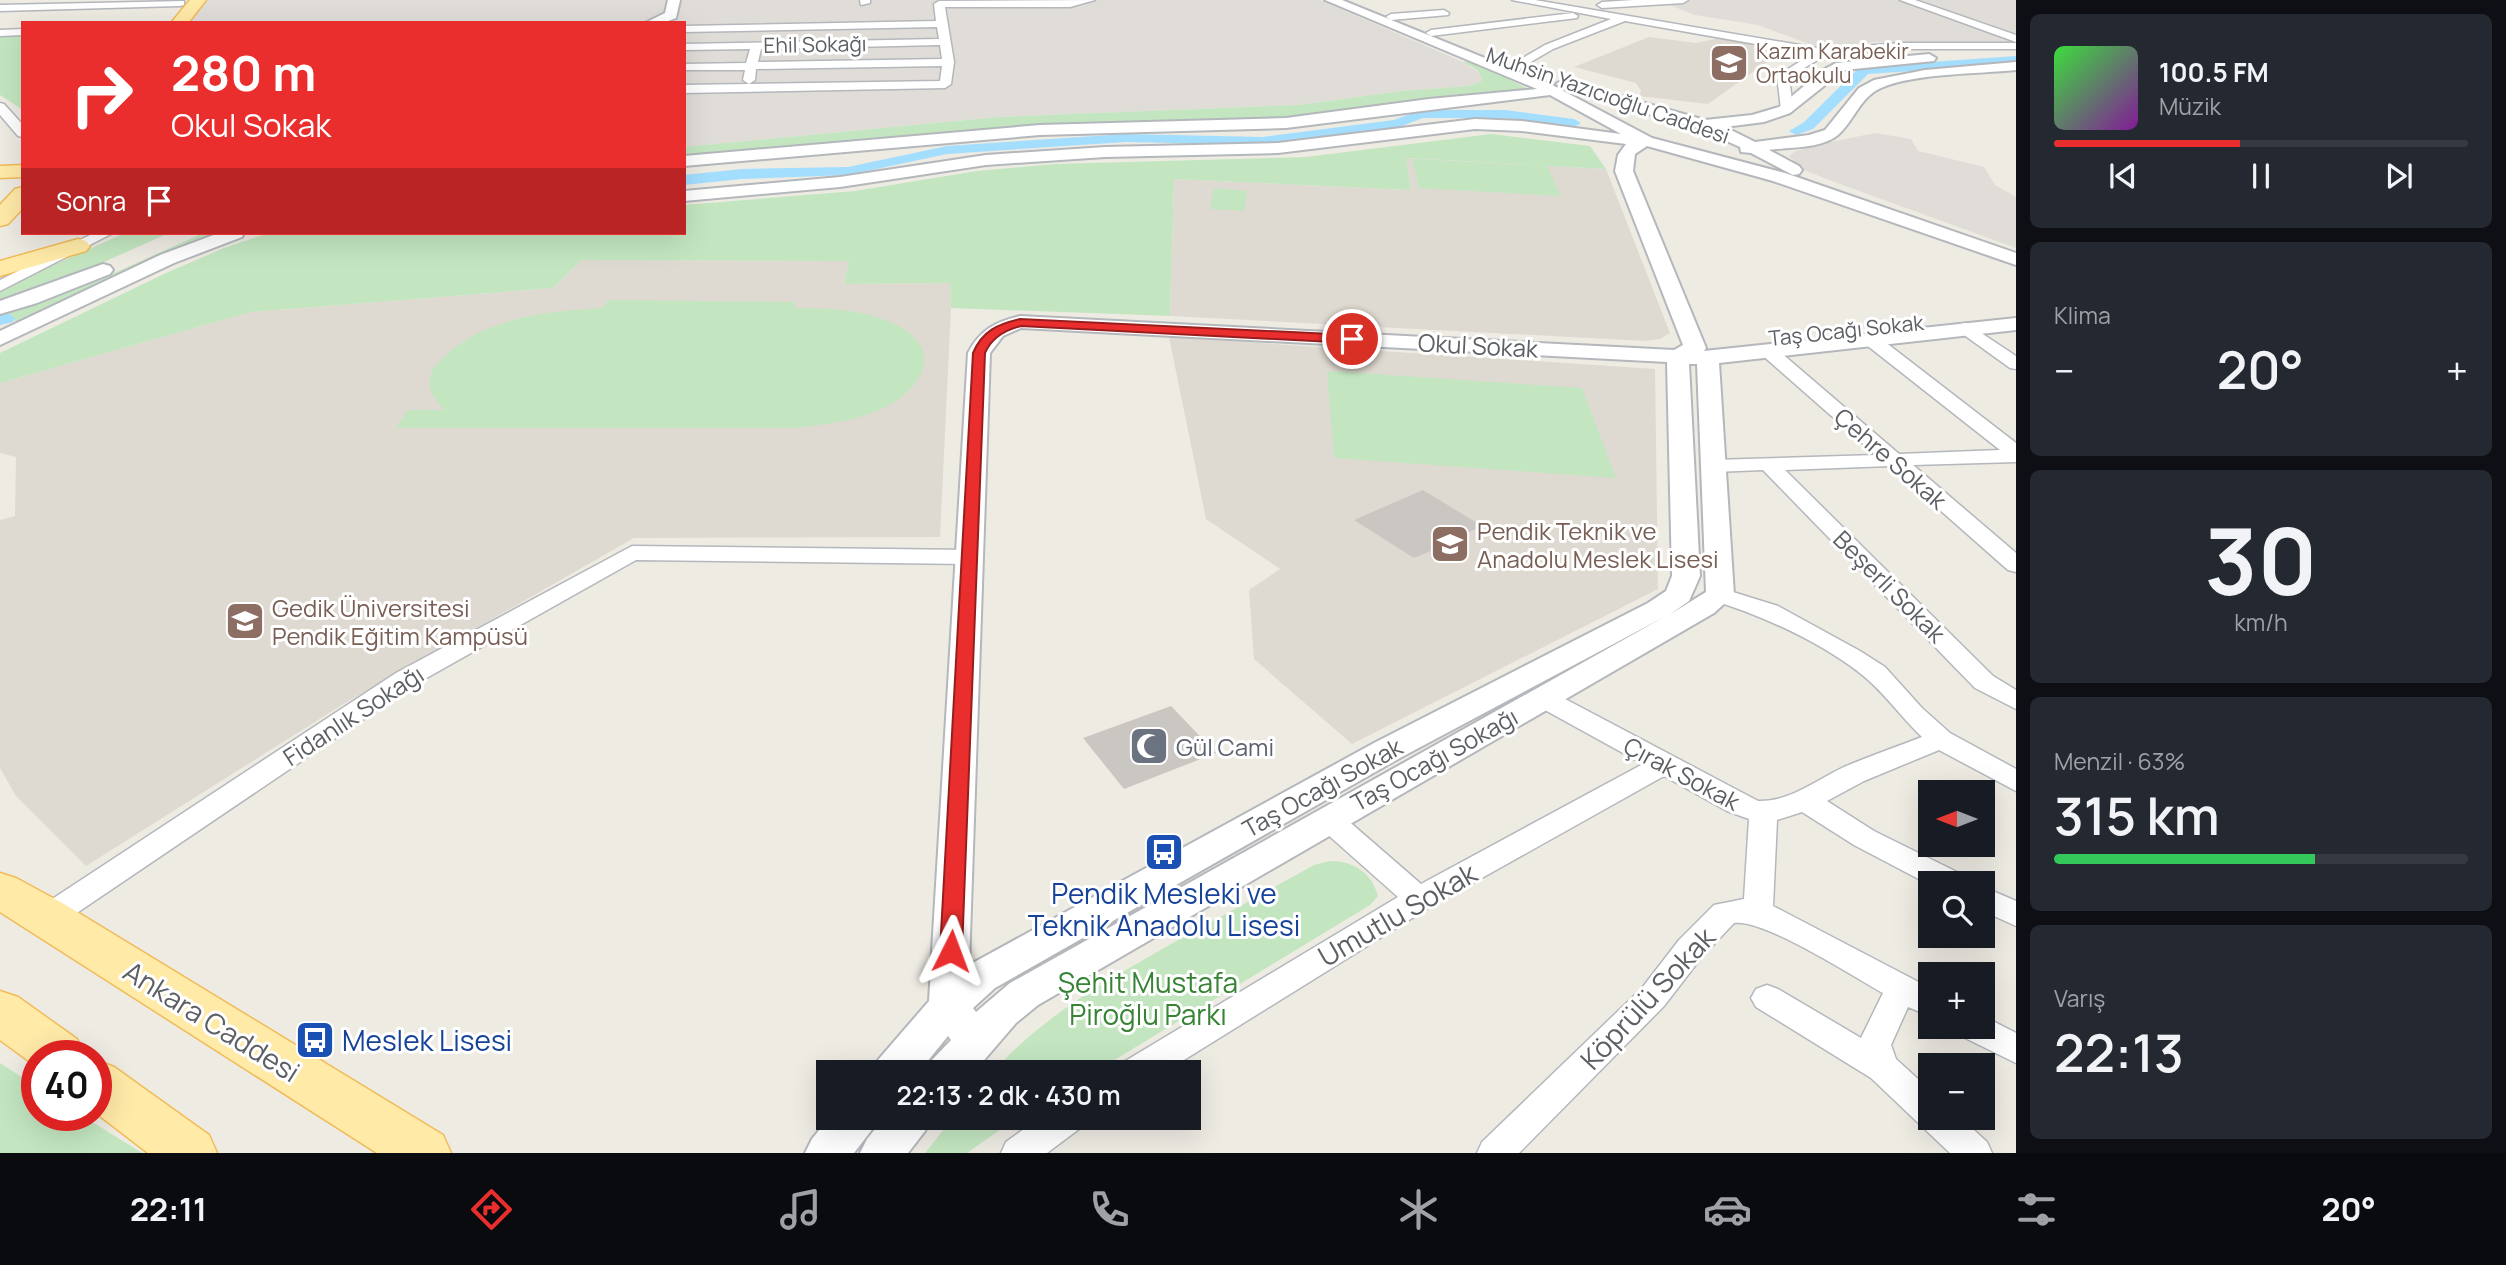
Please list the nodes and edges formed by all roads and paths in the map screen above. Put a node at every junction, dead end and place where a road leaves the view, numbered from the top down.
1 (198, 0) edge
2 (674, 0) edge
3 (1090, 0) edge
4 (1331, 0) edge
5 (1347, 0) edge
6 (1517, 0) edge
7 (1683, 0) edge
8 (1905, 0) edge
9 (181, 2) edge
10 (939, 2) edge
11 (1631, 2) edge
12 (1579, 6) edge
13 (0, 8) edge
14 (1444, 13) dead end
15 (1391, 17) junction
16 (1624, 18) junction
17 (166, 21) edge
18 (181, 21) edge
19 (656, 21) edge
20 (942, 24) junction
21 (874, 25) junction
22 (752, 27) junction
23 (686, 29) edge
24 (21, 32) edge
25 (0, 33) edge
26 (1431, 33) junction
27 (2016, 39) edge
28 (945, 42) junction
29 (872, 43) junction
30 (751, 45) junction
31 (2016, 46) edge
32 (686, 47) edge
33 (1824, 52) junction
34 (2016, 52) edge
35 (948, 62) junction
36 (751, 66) junction
37 (2016, 66) edge
38 (686, 67) edge
39 (1516, 67) junction
40 (748, 88) junction
41 (686, 89) edge
42 (1549, 89) junction
43 (1451, 102) junction
44 (0, 107) edge
45 (1787, 109) junction
46 (1591, 114) junction
47 (1637, 117) junction
48 (1682, 117) junction
49 (1704, 124) junction
50 (21, 131) edge
51 (1625, 131) junction
52 (21, 132) edge
53 (0, 133) edge
54 (1646, 141) junction
55 (1751, 146) junction
56 (1687, 153) junction
57 (686, 160) edge
58 (21, 171) edge
59 (0, 172) edge
60 (0, 177) edge
61 (21, 177) edge
62 (21, 196) edge
63 (686, 196) edge
64 (0, 219) edge
65 (21, 220) edge
66 (100, 235) edge
67 (184, 235) edge
68 (229, 235) edge
69 (0, 242) edge
70 (78, 246) junction
71 (2016, 249) edge
72 (2016, 258) edge
73 (0, 269) edge
74 (0, 286) edge
75 (0, 308) edge
76 (2016, 309) edge
77 (1957, 324) junction
78 (2016, 324) edge
79 (1862, 334) junction
80 (0, 339) edge
81 (1761, 345) junction
82 (1694, 354) junction
83 (2016, 364) edge
84 (2016, 455) edge
85 (1891, 458) junction
86 (1683, 461) junction
87 (1769, 465) junction
88 (1714, 466) junction
89 (969, 557) junction
90 (2016, 565) edge
91 (1720, 595) junction
92 (1542, 698) junction
93 (2016, 701) edge
94 (1941, 739) junction
95 (1665, 764) junction
96 (2016, 781) edge
97 (1805, 800) junction
98 (1315, 808) junction
99 (1764, 811) junction
100 (1929, 871) edge
101 (0, 890) edge
102 (1419, 899) junction
103 (1995, 904) edge
104 (1758, 914) junction
105 (2016, 914) edge
106 (48, 917) junction
107 (1901, 988) junction
108 (1918, 997) edge
109 (1767, 999) dead end
110 (948, 1006) junction
111 (0, 1012) edge
112 (1995, 1038) edge
113 (38, 1040) edge
114 (975, 1041) junction
115 (2016, 1049) edge
116 (904, 1060) edge
117 (958, 1060) edge
118 (1155, 1060) edge
119 (1883, 1068) junction
120 (112, 1095) edge
121 (1918, 1101) edge
122 (846, 1130) edge
123 (900, 1130) edge
124 (1051, 1130) edge
125 (1950, 1130) edge
126 (190, 1153) edge
127 (424, 1153) edge
128 (827, 1153) edge
129 (882, 1153) edge
130 (1018, 1153) edge
131 (1495, 1153) edge
132 (1974, 1153) edge

1 - 18 main road
2 - 19 street
3 - 10 street
4 - 42 street, Muhsin Yazıcıoğlu Caddesi
5 - 15 street, Muhsin Yazıcıoğlu Caddesi
6 - 12 street
7 - 11 street
8 - 27 street
9 - 13 street
9 - 17 main road
10 - 20 street
11 - 12 street
12 - 16 street
12 - 26 street
14 - 15 street
15 - 26 street, Muhsin Yazıcıoğlu Caddesi
16 - 33 street
16 - 39 street
20 - 21 street
20 - 28 street
21 - 22 street
21 - 29 street
22 - 23 street
22 - 30 street
24 - 25 street
26 - 39 street, Muhsin Yazıcıoğlu Caddesi
28 - 29 street, Ehil Sokağı
28 - 35 street
29 - 30 street, Ehil Sokağı
30 - 32 street, Ehil Sokağı
30 - 36 street
31 - 33 street
33 - 45 street
34 - 45 street
35 - 36 street
35 - 40 street
36 - 38 street
36 - 40 street
37 - 55 street
39 - 48 street, Muhsin Yazıcıoğlu Caddesi
40 - 41 street
42 - 43 street
42 - 46 street, Muhsin Yazıcıoğlu Caddesi
43 - 46 street
43 - 57 street
44 - 50 street
45 - 49 street
46 - 47 street
46 - 51 street, Muhsin Yazıcıoğlu Caddesi
47 - 48 street
47 - 51 street
48 - 49 street, Muhsin Yazıcıoğlu Caddesi
49 - 55 street, Muhsin Yazıcıoğlu Caddesi
51 - 54 street, Muhsin Yazıcıoğlu Caddesi
52 - 53 street
54 - 56 street, Muhsin Yazıcıoğlu Caddesi
54 - 63 street
54 - 82 street
55 - 56 street, Muhsin Yazıcıoğlu Caddesi
55 - 71 street, Muhsin Yazıcıoğlu Caddesi
56 - 72 street, Muhsin Yazıcıoğlu Caddesi
58 - 59 main road
60 - 61 main road
62 - 64 main road
65 - 69 main road
66 - 70 street
67 - 75 street
68 - 80 street
70 - 73 main road
70 - 74 street
76 - 77 street, Taş Ocağı Sokak
77 - 78 street, Taş Ocağı Sokak
77 - 79 street, Taş Ocağı Sokak
77 - 83 street
79 - 81 street, Taş Ocağı Sokak
79 - 84 street
81 - 82 street, Taş Ocağı Sokak
81 - 85 street, Çehre Sokak
82 - 86 street, Taş Ocağı Sokak
82 - 88 street
82 - 89 street, Okul Sokak
84 - 85 street
85 - 87 street
85 - 90 street, Çehre Sokak
86 - 88 street
86 - 98 street, Taş Ocağı Sokak
87 - 88 street
87 - 93 street, Beşerli Sokak
88 - 91 street
89 - 106 street, Fidanlık Sokağı
89 - 110 street, Okul Sokak
91 - 92 street, Taş Ocağı Sokağı
91 - 94 street
92 - 95 street, Çırak Sokak
92 - 98 street, Taş Ocağı Sokağı
94 - 96 street
94 - 97 street, Çırak Sokak
95 - 99 street, Çırak Sokak
95 - 102 street, Umutlu Sokak
97 - 99 street, Çırak Sokak
97 - 100 street
98 - 102 street
98 - 110 street, Taş Ocağı Sokak
98 - 114 street, Taş Ocağı Sokağı
99 - 104 street
101 - 106 main road, Ankara Caddesi
102 - 118 street, Umutlu Sokak
103 - 105 street
104 - 107 street, Köprülü Sokak
104 - 131 street, Köprülü Sokak
106 - 127 main road, Ankara Caddesi
107 - 108 street, Köprülü Sokak
107 - 119 street
109 - 119 street
110 - 114 street
110 - 116 street, Taş Ocağı Sokak
111 - 113 main road
112 - 115 street
114 - 117 street, Taş Ocağı Sokağı
119 - 121 street
120 - 126 main road
122 - 128 street
123 - 129 street
124 - 130 street
125 - 132 street

